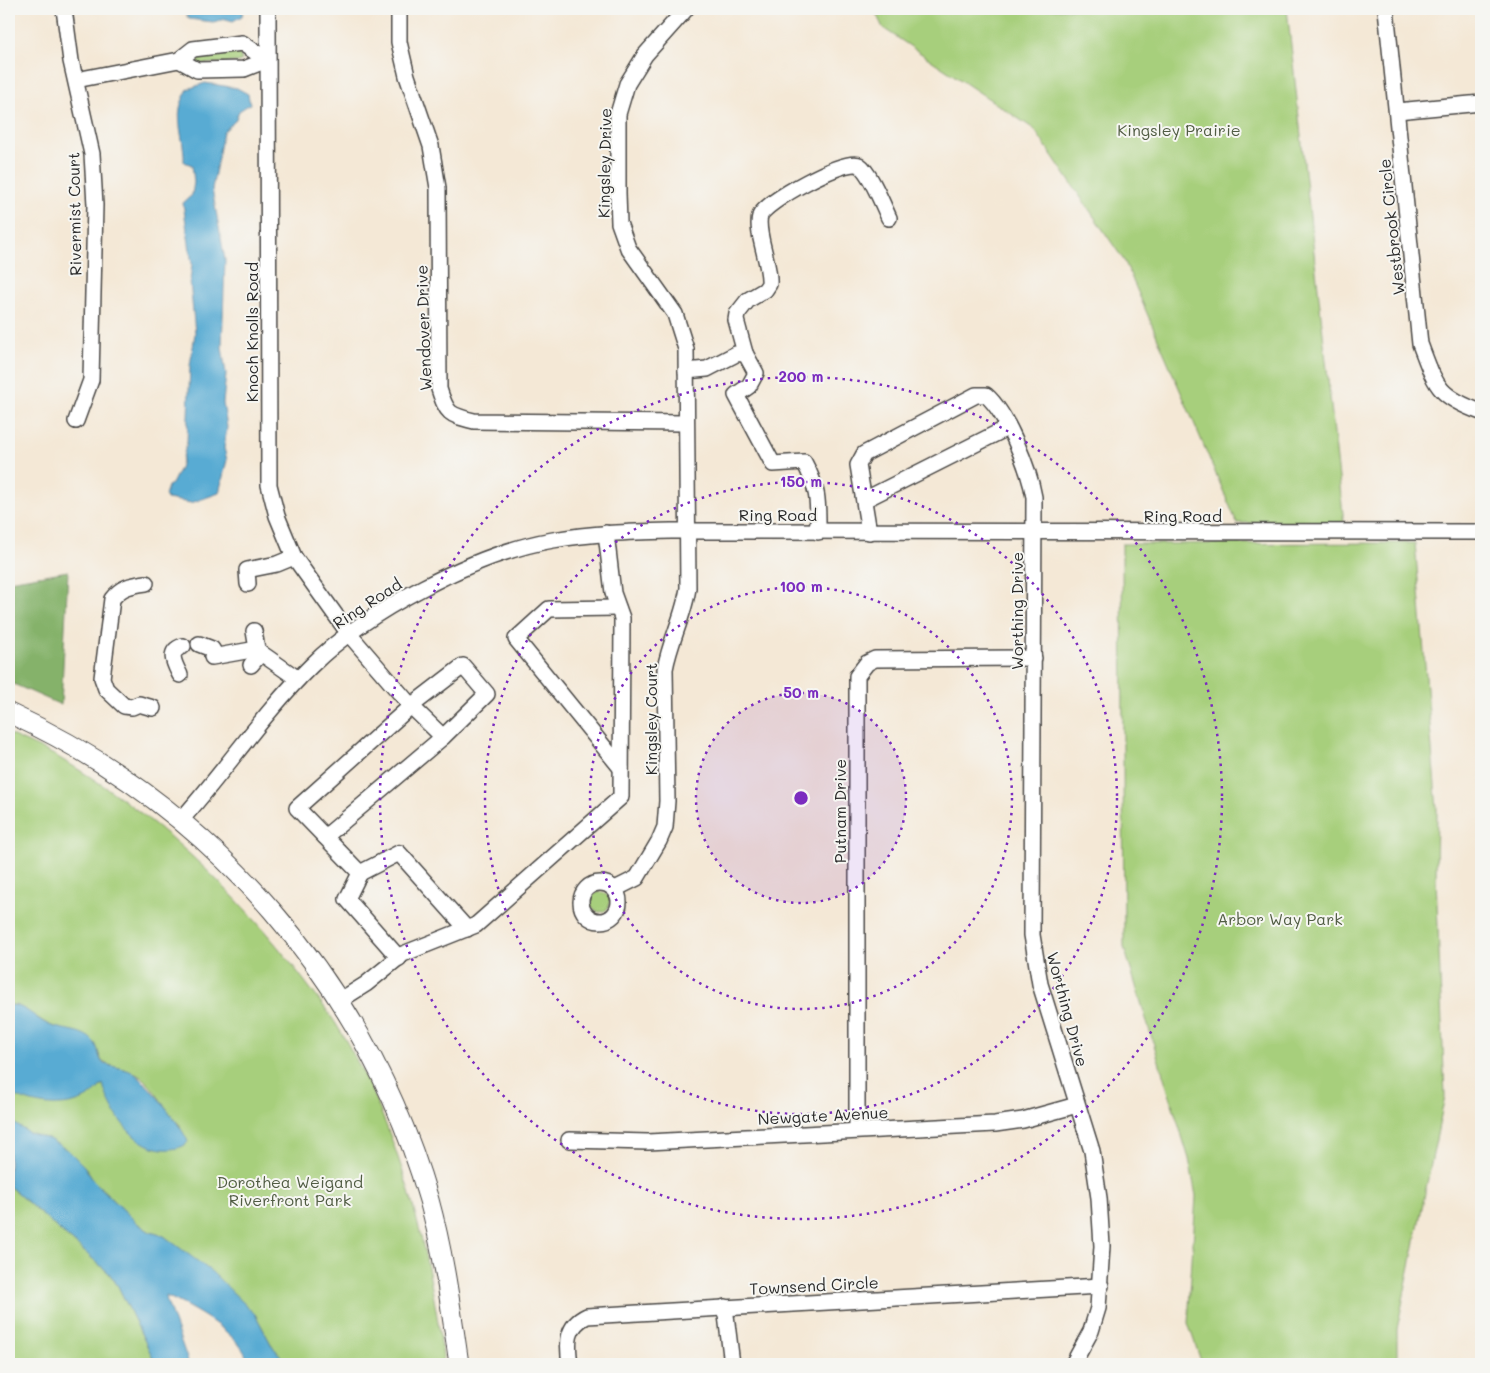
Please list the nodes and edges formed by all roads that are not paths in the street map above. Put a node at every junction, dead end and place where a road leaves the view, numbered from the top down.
1 (64, 9) edge
2 (268, 9) edge
3 (399, 9) edge
4 (686, 9) edge
5 (1386, 9) edge
6 (179, 60) junction
7 (267, 60) junction
8 (76, 80) junction
9 (1481, 103) edge
10 (1397, 111) junction
11 (890, 218) dead end
12 (745, 353) junction
13 (686, 371) junction
14 (1481, 412) edge
15 (76, 421) dead end
16 (685, 423) junction
17 (1008, 428) junction
18 (864, 500) junction
19 (688, 531) junction
20 (818, 532) junction
21 (869, 532) junction
22 (1481, 532) edge
23 (606, 533) junction
24 (1033, 533) junction
25 (294, 557) junction
26 (146, 583) dead end
27 (248, 584) dead end
28 (618, 608) junction
29 (254, 632) dead end
30 (348, 634) junction
31 (199, 644) dead end
32 (184, 646) dead end
33 (259, 651) junction
34 (1034, 658) junction
35 (251, 665) dead end
36 (180, 674) dead end
37 (298, 679) junction
38 (411, 706) junction
39 (153, 708) dead end
40 (9, 713) edge
41 (443, 737) junction
42 (621, 768) junction
43 (181, 820) junction
44 (325, 837) junction
45 (360, 873) junction
46 (615, 890) dead end
47 (467, 928) junction
48 (398, 958) junction
49 (339, 1001) junction
50 (1077, 1105) junction
51 (856, 1130) junction
52 (569, 1140) dead end
53 (1101, 1286) junction
54 (724, 1307) junction
55 (459, 1364) edge
56 (570, 1364) edge
57 (732, 1364) edge
58 (1073, 1364) edge

1 - 8 street, Rivermist Court
2 - 7 street, Knoch Knolls Road
3 - 16 street, Wendover Drive
4 - 13 street, Kingsley Drive
5 - 10 street, Westbrook Circle
6 - 7 street
6 - 7 street
6 - 8 street
7 - 25 street, Knoch Knolls Road
8 - 15 street, Rivermist Court
9 - 10 street
10 - 14 street, Westbrook Circle
11 - 12 street
12 - 13 street
12 - 20 street
13 - 16 street, Kingsley Drive
16 - 19 street, Kingsley Drive
17 - 18 street
17 - 18 street, Worthing Drive
17 - 24 street, Worthing Drive
18 - 21 street, Worthing Drive
19 - 20 street, Ring Road
19 - 23 street, Ring Road
19 - 46 street, Kingsley Court
20 - 21 street, Ring Road
21 - 24 street, Ring Road
22 - 24 street, Ring Road
23 - 28 street
23 - 30 street, Ring Road
24 - 34 street, Worthing Drive
25 - 27 street
25 - 30 street, Knoch Knolls Road
26 - 39 street
28 - 42 street
28 - 42 street
29 - 33 street
30 - 37 street, Ring Road
30 - 38 street, Knoch Knolls Road
31 - 33 street
32 - 36 street
33 - 35 street
33 - 37 street
34 - 50 street, Worthing Drive
34 - 51 street, Putnam Drive
37 - 43 street, Ring Road
38 - 41 street, Knoch Knolls Road
38 - 41 street
38 - 44 street
40 - 43 main road
41 - 44 street
42 - 47 street
43 - 49 main road
44 - 45 street
45 - 47 street
45 - 48 street
47 - 48 street
48 - 49 street
49 - 55 main road
50 - 51 street, Newgate Avenue
50 - 53 street, Worthing Drive
51 - 52 street, Newgate Avenue
53 - 54 street, Townsend Circle
53 - 58 street, Worthing Drive
54 - 56 street, Townsend Circle
54 - 57 street

